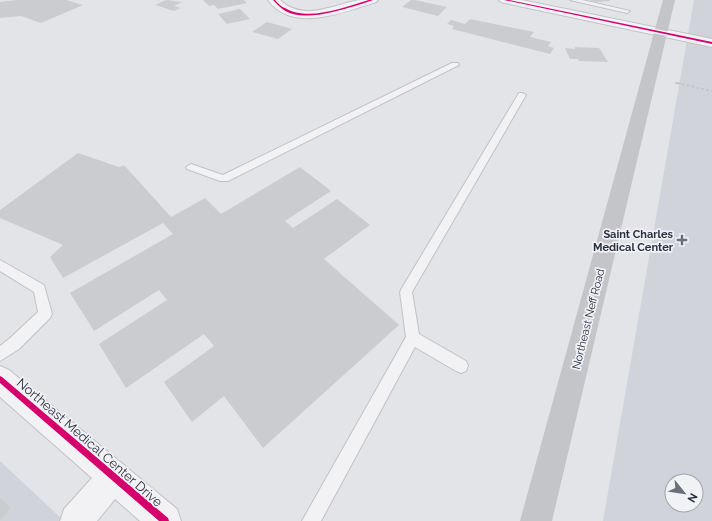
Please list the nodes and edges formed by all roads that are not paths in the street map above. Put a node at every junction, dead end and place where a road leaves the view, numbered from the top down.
1 (274, 0) edge
2 (372, 0) edge
3 (505, 0) edge
4 (573, 0) edge
5 (669, 0) edge
6 (627, 11) dead end
7 (661, 32) junction
8 (712, 43) edge
9 (455, 65) dead end
10 (522, 95) dead end
11 (191, 167) dead end
12 (0, 265) edge
13 (412, 338) junction
14 (0, 354) edge
15 (461, 366) dead end
16 (0, 379) edge
17 (113, 477) junction
18 (76, 521) edge
19 (165, 521) edge
20 (311, 521) edge
21 (536, 521) edge

1 - 2 street
3 - 7 street
4 - 6 lane
5 - 7 main road, Northeast Neff Road
7 - 8 street
7 - 21 main road, Northeast Neff Road
9 - 11 lane
10 - 13 lane
12 - 14 lane
13 - 15 lane
13 - 20 lane
16 - 17 street, Northeast Medical Center Drive
17 - 18 street
17 - 19 street, Northeast Medical Center Drive

